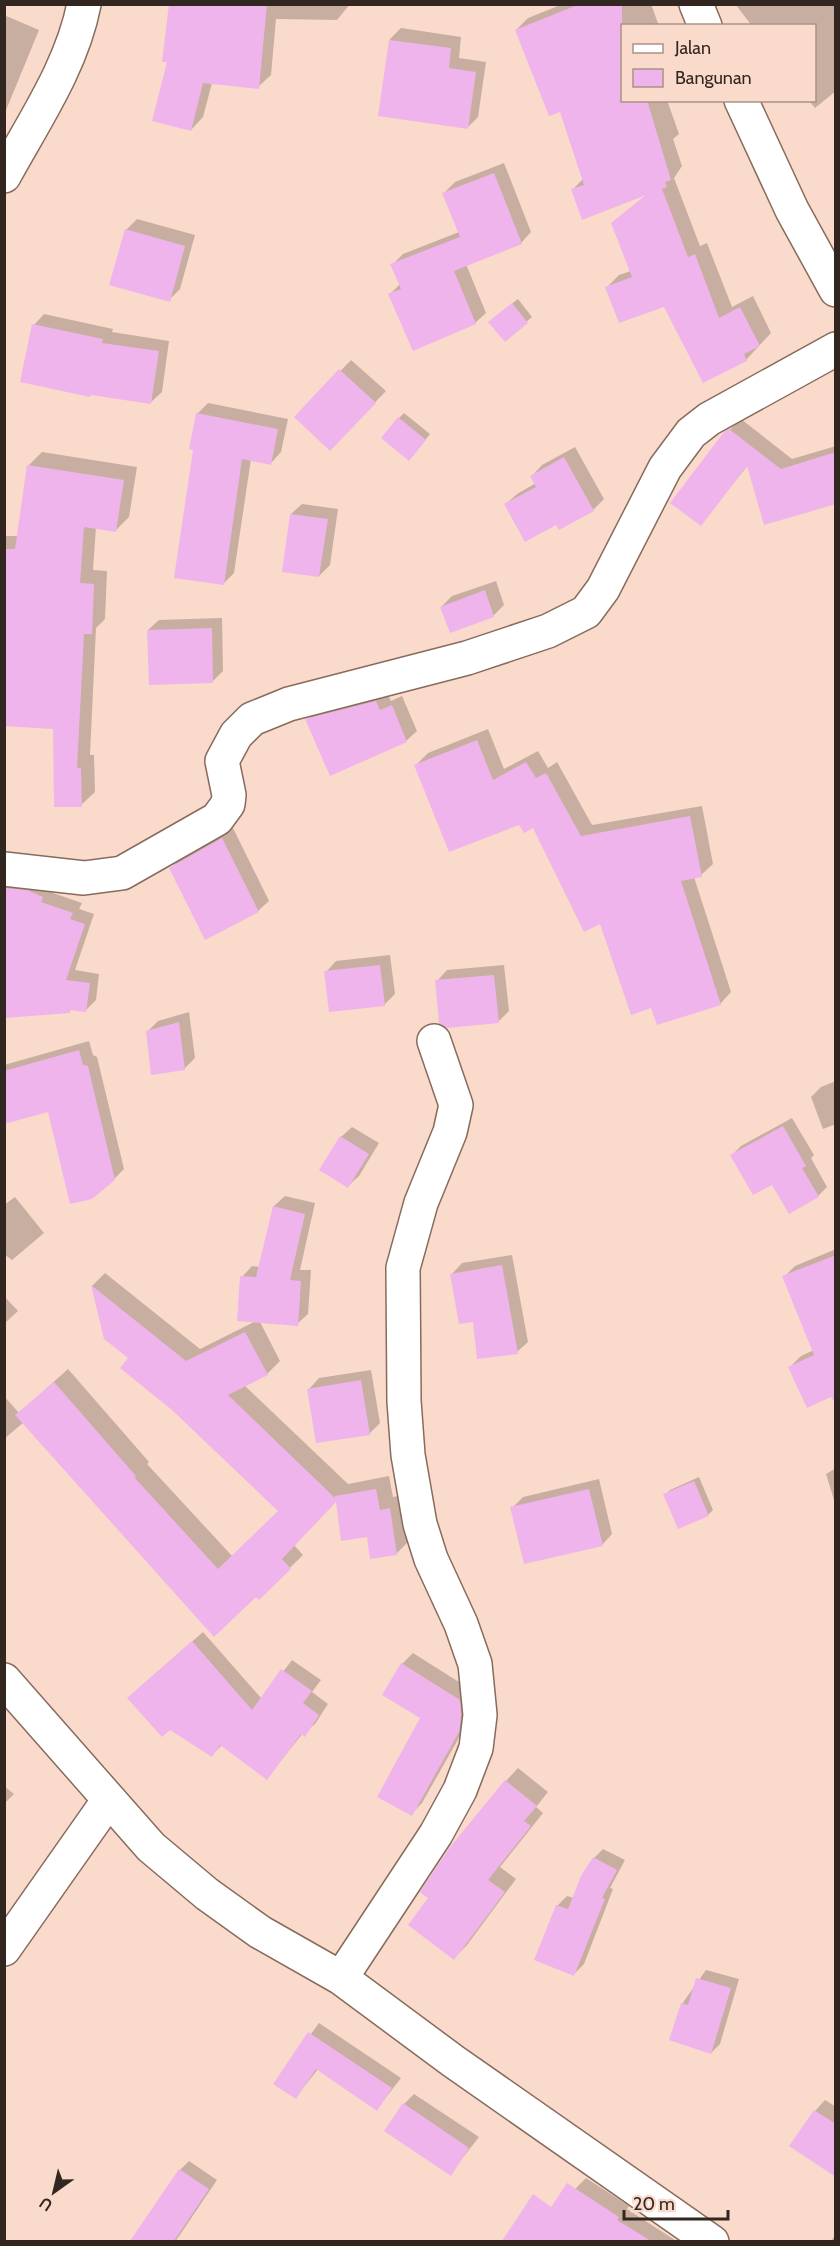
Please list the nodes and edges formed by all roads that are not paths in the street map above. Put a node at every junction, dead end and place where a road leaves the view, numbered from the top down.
1 (84, 4) edge
2 (696, 4) edge
3 (704, 24) edge
4 (742, 102) edge
5 (4, 176) edge
6 (836, 290) edge
7 (836, 349) edge
8 (4, 869) edge
9 (434, 1041) dead end
10 (4, 1680) edge
11 (108, 1801) junction
12 (4, 1949) edge
13 (341, 1978) junction
14 (712, 2241) edge

1 - 5 street
2 - 3 street
4 - 6 street
7 - 8 street
9 - 13 street
10 - 11 street
11 - 12 street
11 - 13 street
13 - 14 street

